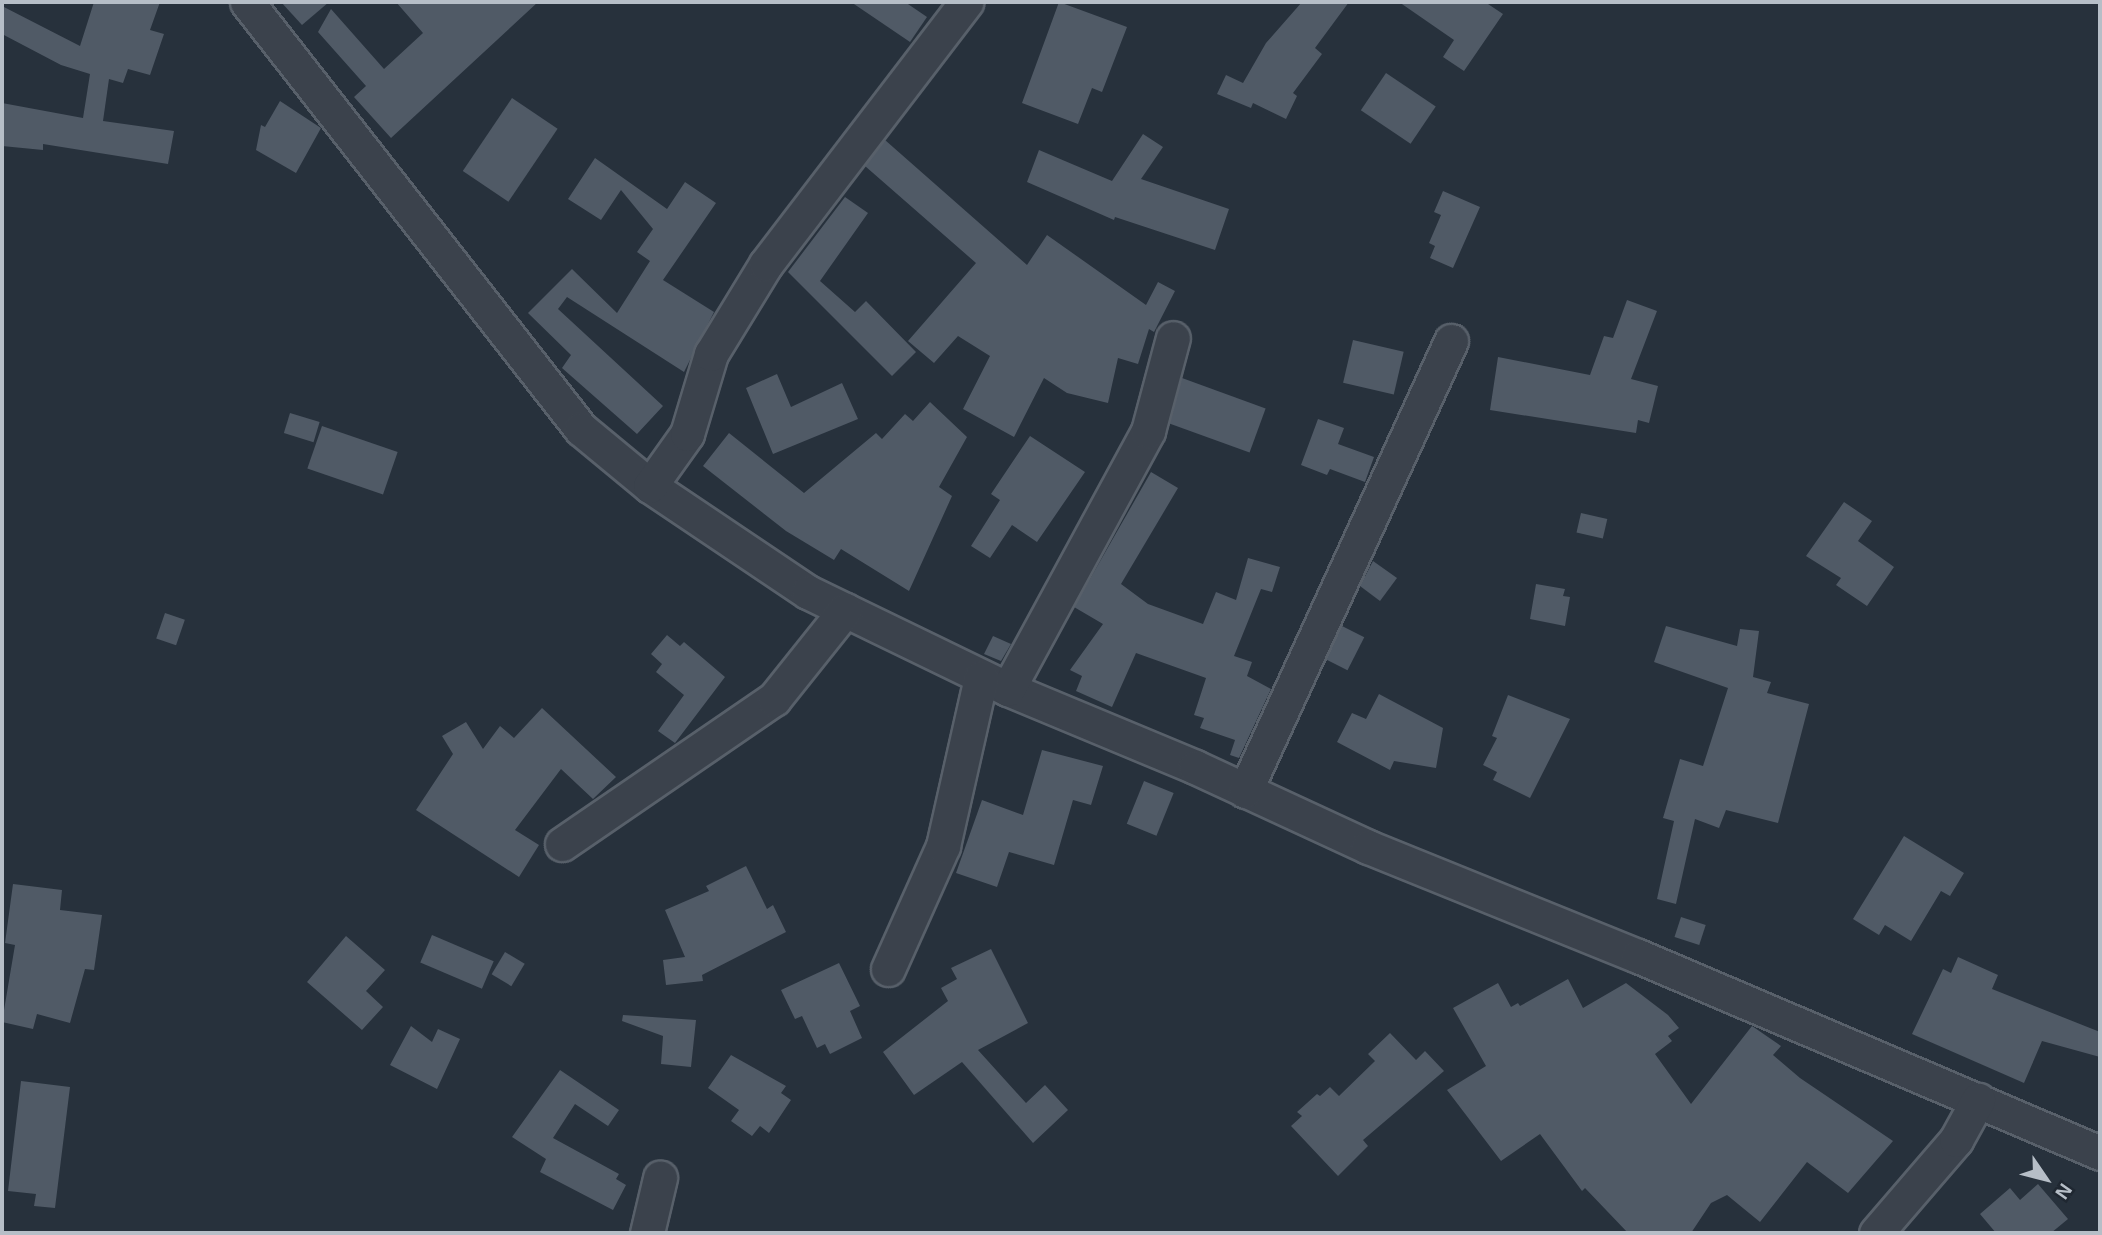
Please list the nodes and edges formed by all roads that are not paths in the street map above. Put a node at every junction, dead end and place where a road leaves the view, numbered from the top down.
1 (247, 2) edge
2 (966, 2) edge
3 (1173, 338) dead end
4 (1451, 341) dead end
5 (650, 486) junction
6 (845, 610) junction
7 (994, 683) junction
8 (1245, 791) junction
9 (562, 844) dead end
10 (888, 969) dead end
11 (1978, 1100) junction
12 (2100, 1153) edge
13 (660, 1178) dead end
14 (647, 1233) edge
15 (1876, 1233) edge

1 - 5 street
2 - 5 street
3 - 7 street
4 - 8 street
5 - 6 street
6 - 7 street
6 - 9 street
7 - 8 street
7 - 10 street
8 - 11 street
11 - 12 street
11 - 15 street
13 - 14 street

